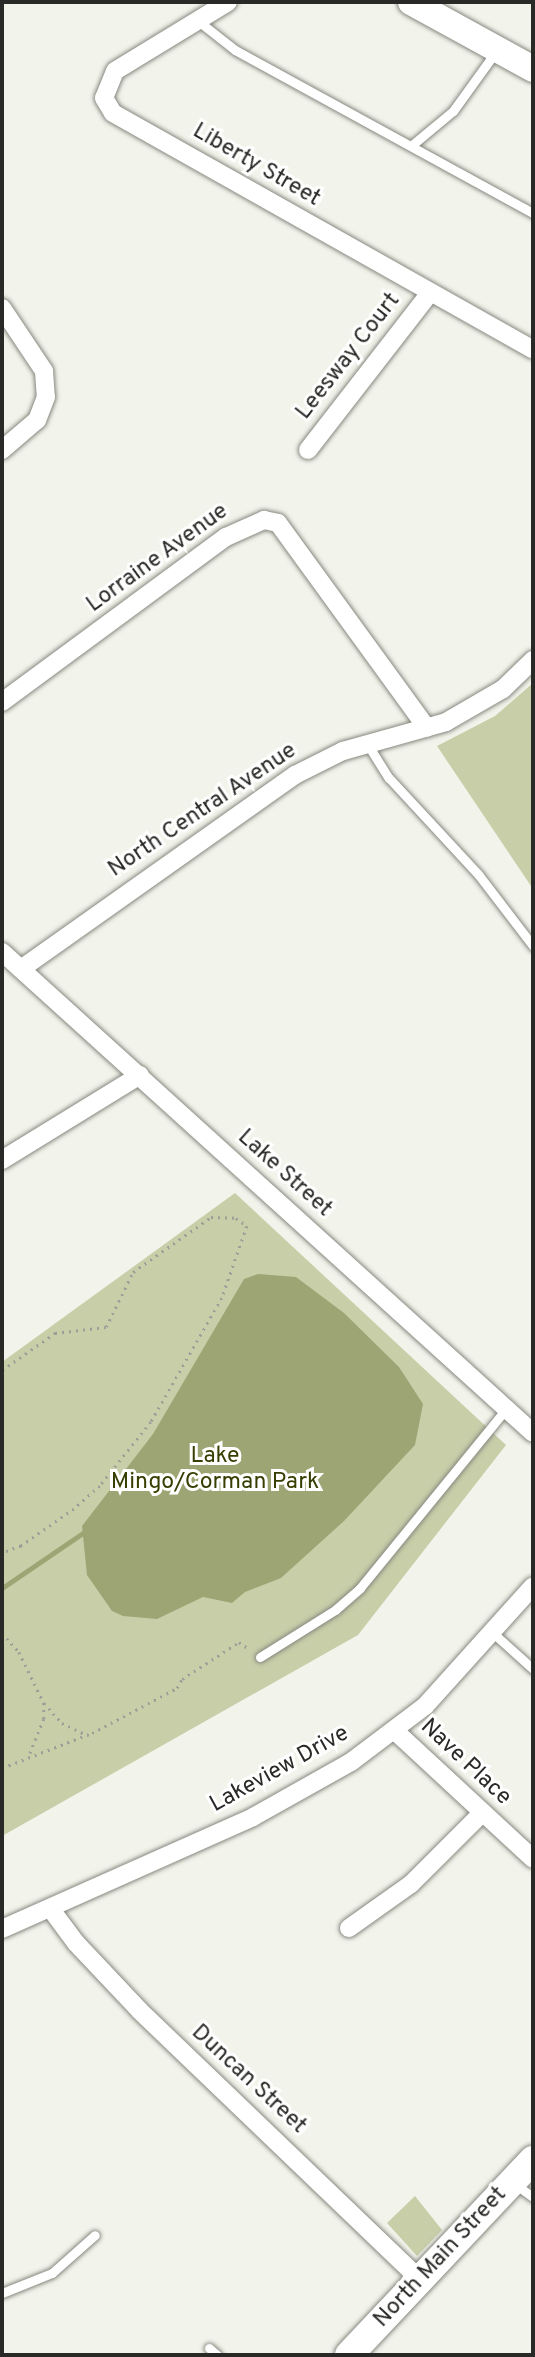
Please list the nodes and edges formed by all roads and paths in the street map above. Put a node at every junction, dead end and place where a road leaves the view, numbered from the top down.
1 (228, 2) edge
2 (411, 2) edge
3 (197, 20) junction
4 (498, 49) junction
5 (533, 69) edge
6 (412, 145) junction
7 (533, 214) edge
8 (430, 293) junction
9 (2, 308) edge
10 (533, 350) edge
11 (2, 450) edge
12 (308, 450) dead end
13 (533, 660) edge
14 (2, 702) edge
15 (427, 728) junction
16 (368, 745) junction
17 (533, 946) edge
18 (2, 952) edge
19 (21, 969) junction
20 (140, 1075) junction
21 (2, 1160) edge
22 (2, 1370) edge
23 (506, 1409) junction
24 (533, 1433) edge
25 (2, 1553) edge
26 (533, 1586) edge
27 (2, 1633) edge
28 (493, 1633) junction
29 (260, 1657) joint
30 (533, 1670) edge
31 (44, 1703) junction
32 (395, 1731) junction
33 (87, 1735) junction
34 (29, 1756) junction
35 (2, 1768) edge
36 (482, 1813) junction
37 (533, 1859) edge
38 (50, 1908) junction
39 (349, 1928) dead end
40 (2, 1929) edge
41 (533, 2160) edge
42 (523, 2189) edge
43 (95, 2235) dead end
44 (421, 2280) junction
45 (2, 2293) edge
46 (209, 2348) dead end
47 (217, 2355) edge
48 (349, 2355) edge

1 - 3 street, Liberty Street
2 - 4 main road
3 - 6 lane
3 - 8 street, Liberty Street
4 - 5 main road
4 - 6 lane
6 - 7 lane
8 - 10 street, Liberty Street
8 - 12 street, Leesway Court
9 - 11 street
13 - 15 street, North Central Avenue
14 - 15 street, Lorraine Avenue
15 - 16 street, North Central Avenue
16 - 17 lane
16 - 19 street, North Central Avenue
18 - 19 street, Lake Street
19 - 20 street, Lake Street
20 - 21 street
20 - 23 street, Lake Street
22 - 25 path
23 - 24 street, Lake Street
23 - 29 lane
26 - 28 street, Lakeview Drive
27 - 31 path
28 - 30 lane
28 - 32 street, Lakeview Drive
29 - 33 path
31 - 33 path
31 - 34 path
32 - 36 street, Nave Place
32 - 38 street, Lakeview Drive
33 - 34 path
34 - 35 path
36 - 37 street, Nave Place
36 - 39 street
38 - 40 street, Lakeview Drive
38 - 44 street, Duncan Street
41 - 42 main road, North Main Street
42 - 44 main road, North Main Street
43 - 45 lane
44 - 48 main road, North Main Street
46 - 47 lane

